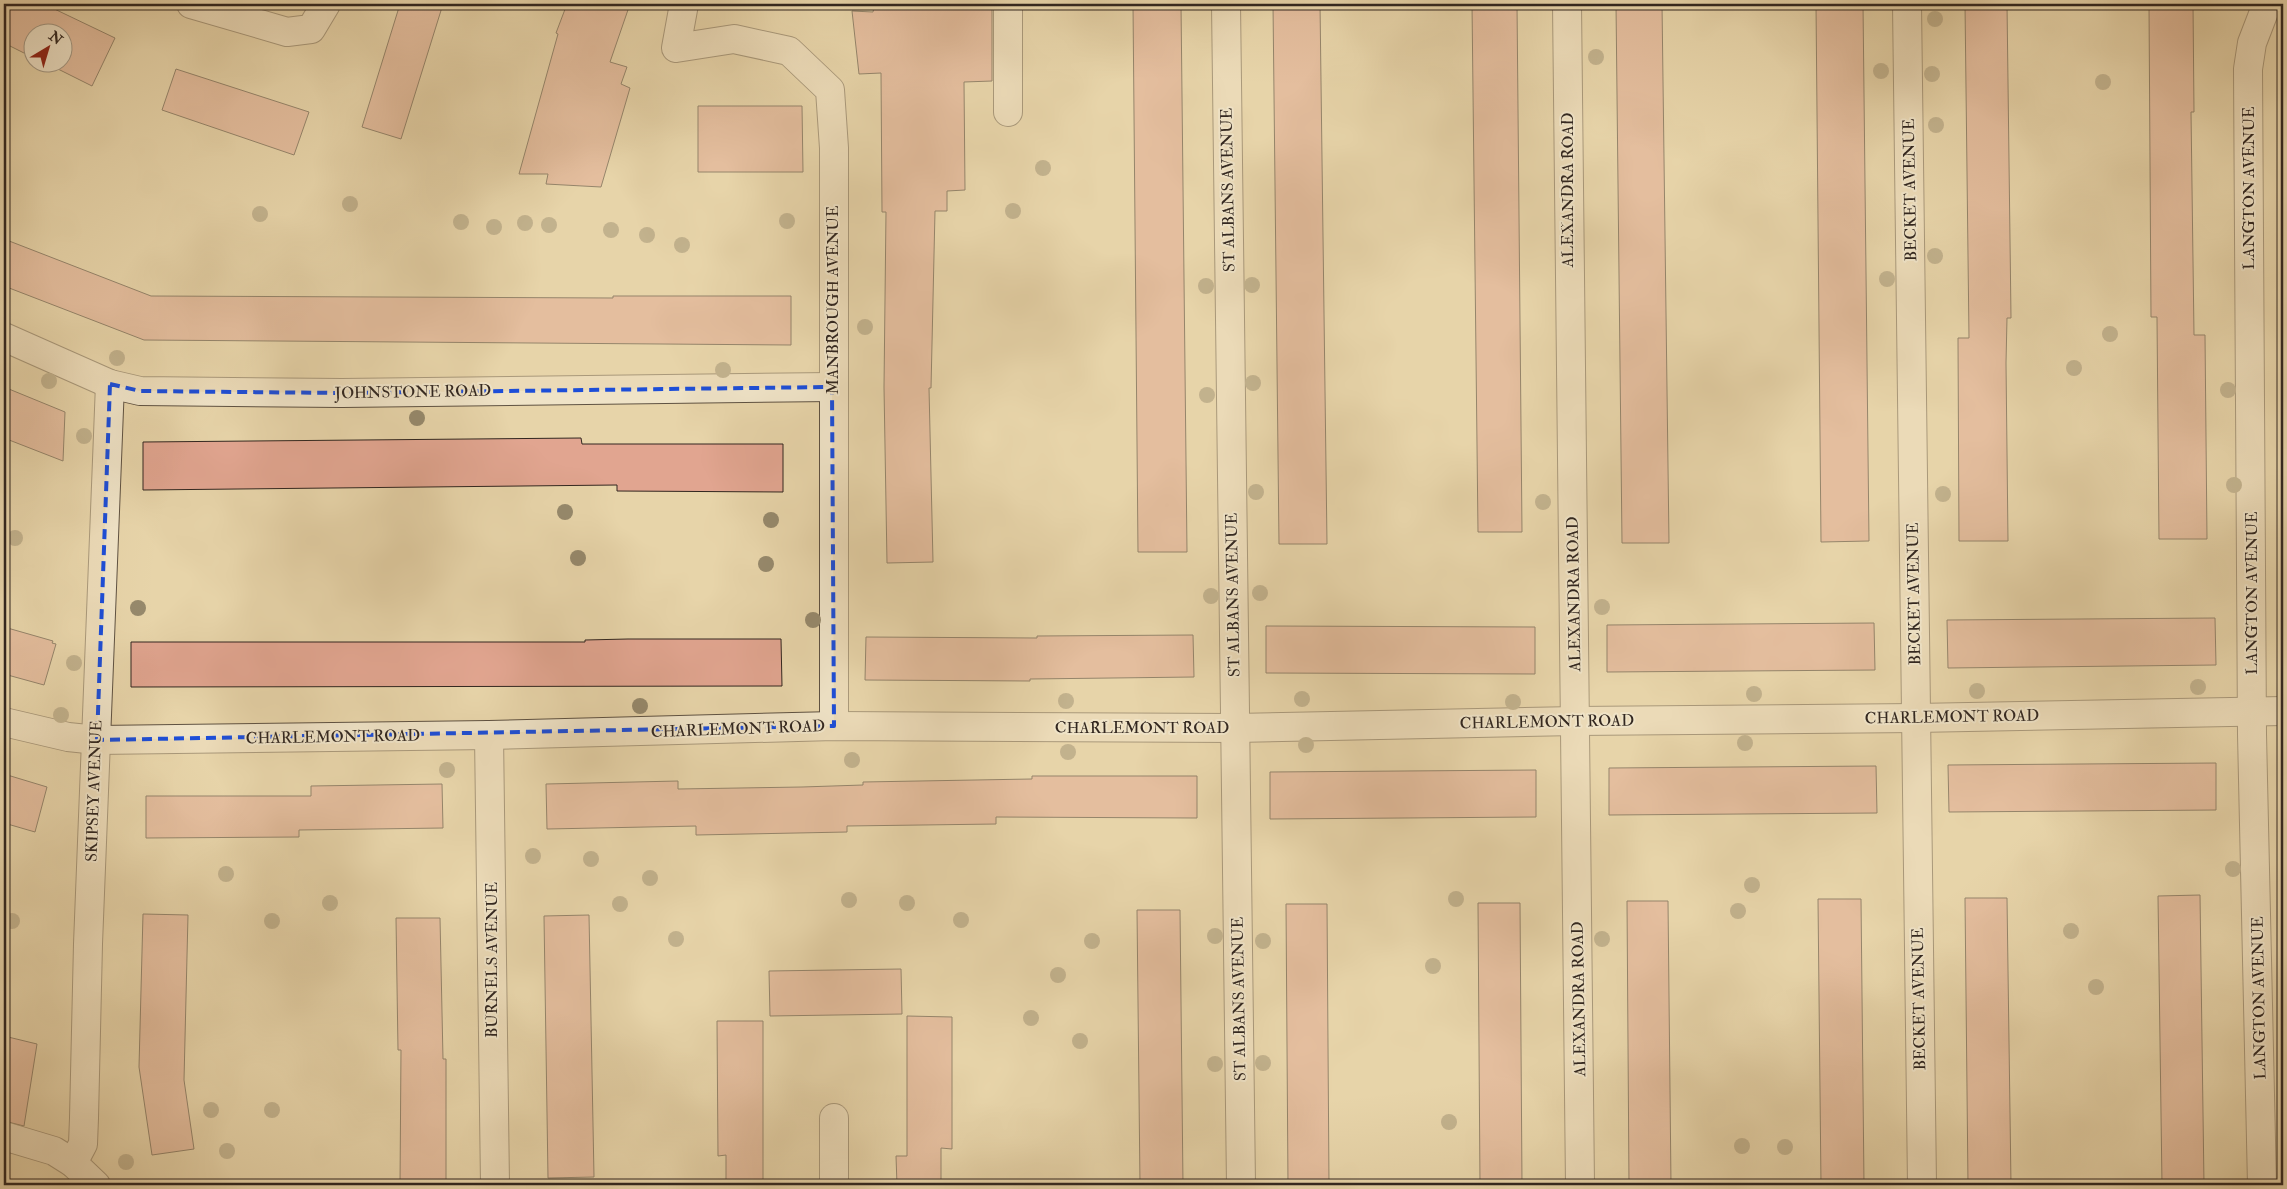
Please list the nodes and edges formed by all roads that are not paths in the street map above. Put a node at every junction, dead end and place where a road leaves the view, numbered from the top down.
1 (191, 4) edge
2 (326, 4) edge
3 (684, 4) edge
4 (1008, 4) edge
5 (1226, 4) edge
6 (1567, 4) edge
7 (1906, 4) edge
8 (2268, 4) edge
9 (1008, 112) dead end
10 (4, 337) edge
11 (110, 384) junction
12 (832, 388) junction
13 (2283, 711) edge
14 (2252, 712) junction
15 (1916, 718) junction
16 (1576, 721) junction
17 (4, 722) edge
18 (834, 726) junction
19 (1235, 728) junction
20 (490, 735) junction
21 (97, 740) junction
22 (834, 1118) dead end
23 (4, 1136) edge
24 (73, 1163) junction
25 (96, 1185) edge
26 (495, 1185) edge
27 (834, 1185) edge
28 (1241, 1185) edge
29 (1580, 1185) edge
30 (1922, 1185) edge
31 (2262, 1185) edge

1 - 2 street
3 - 12 street, MANBROUGH AVENUE
4 - 9 street
5 - 19 street, ST ALBANS AVENUE
6 - 16 street, ALEXANDRA ROAD
7 - 15 street, BECKET AVENUE
8 - 14 street, LANGTON AVENUE
10 - 11 street, JOHNSTONE ROAD
11 - 12 street, JOHNSTONE ROAD
11 - 21 street, SKIPSEY AVENUE
12 - 18 street, MANBROUGH AVENUE
13 - 14 street, CHARLEMONT ROAD
14 - 15 street, CHARLEMONT ROAD
14 - 31 street, LANGTON AVENUE
15 - 16 street, CHARLEMONT ROAD
15 - 30 street, BECKET AVENUE
16 - 19 street, CHARLEMONT ROAD
16 - 29 street, ALEXANDRA ROAD
17 - 21 street, CHARLEMONT ROAD
18 - 19 street, CHARLEMONT ROAD
18 - 20 street, CHARLEMONT ROAD
19 - 28 street, ST ALBANS AVENUE
20 - 21 street, CHARLEMONT ROAD
20 - 26 street, BURNELS AVENUE
21 - 24 street, SKIPSEY AVENUE
22 - 27 street
23 - 24 street
24 - 25 street

